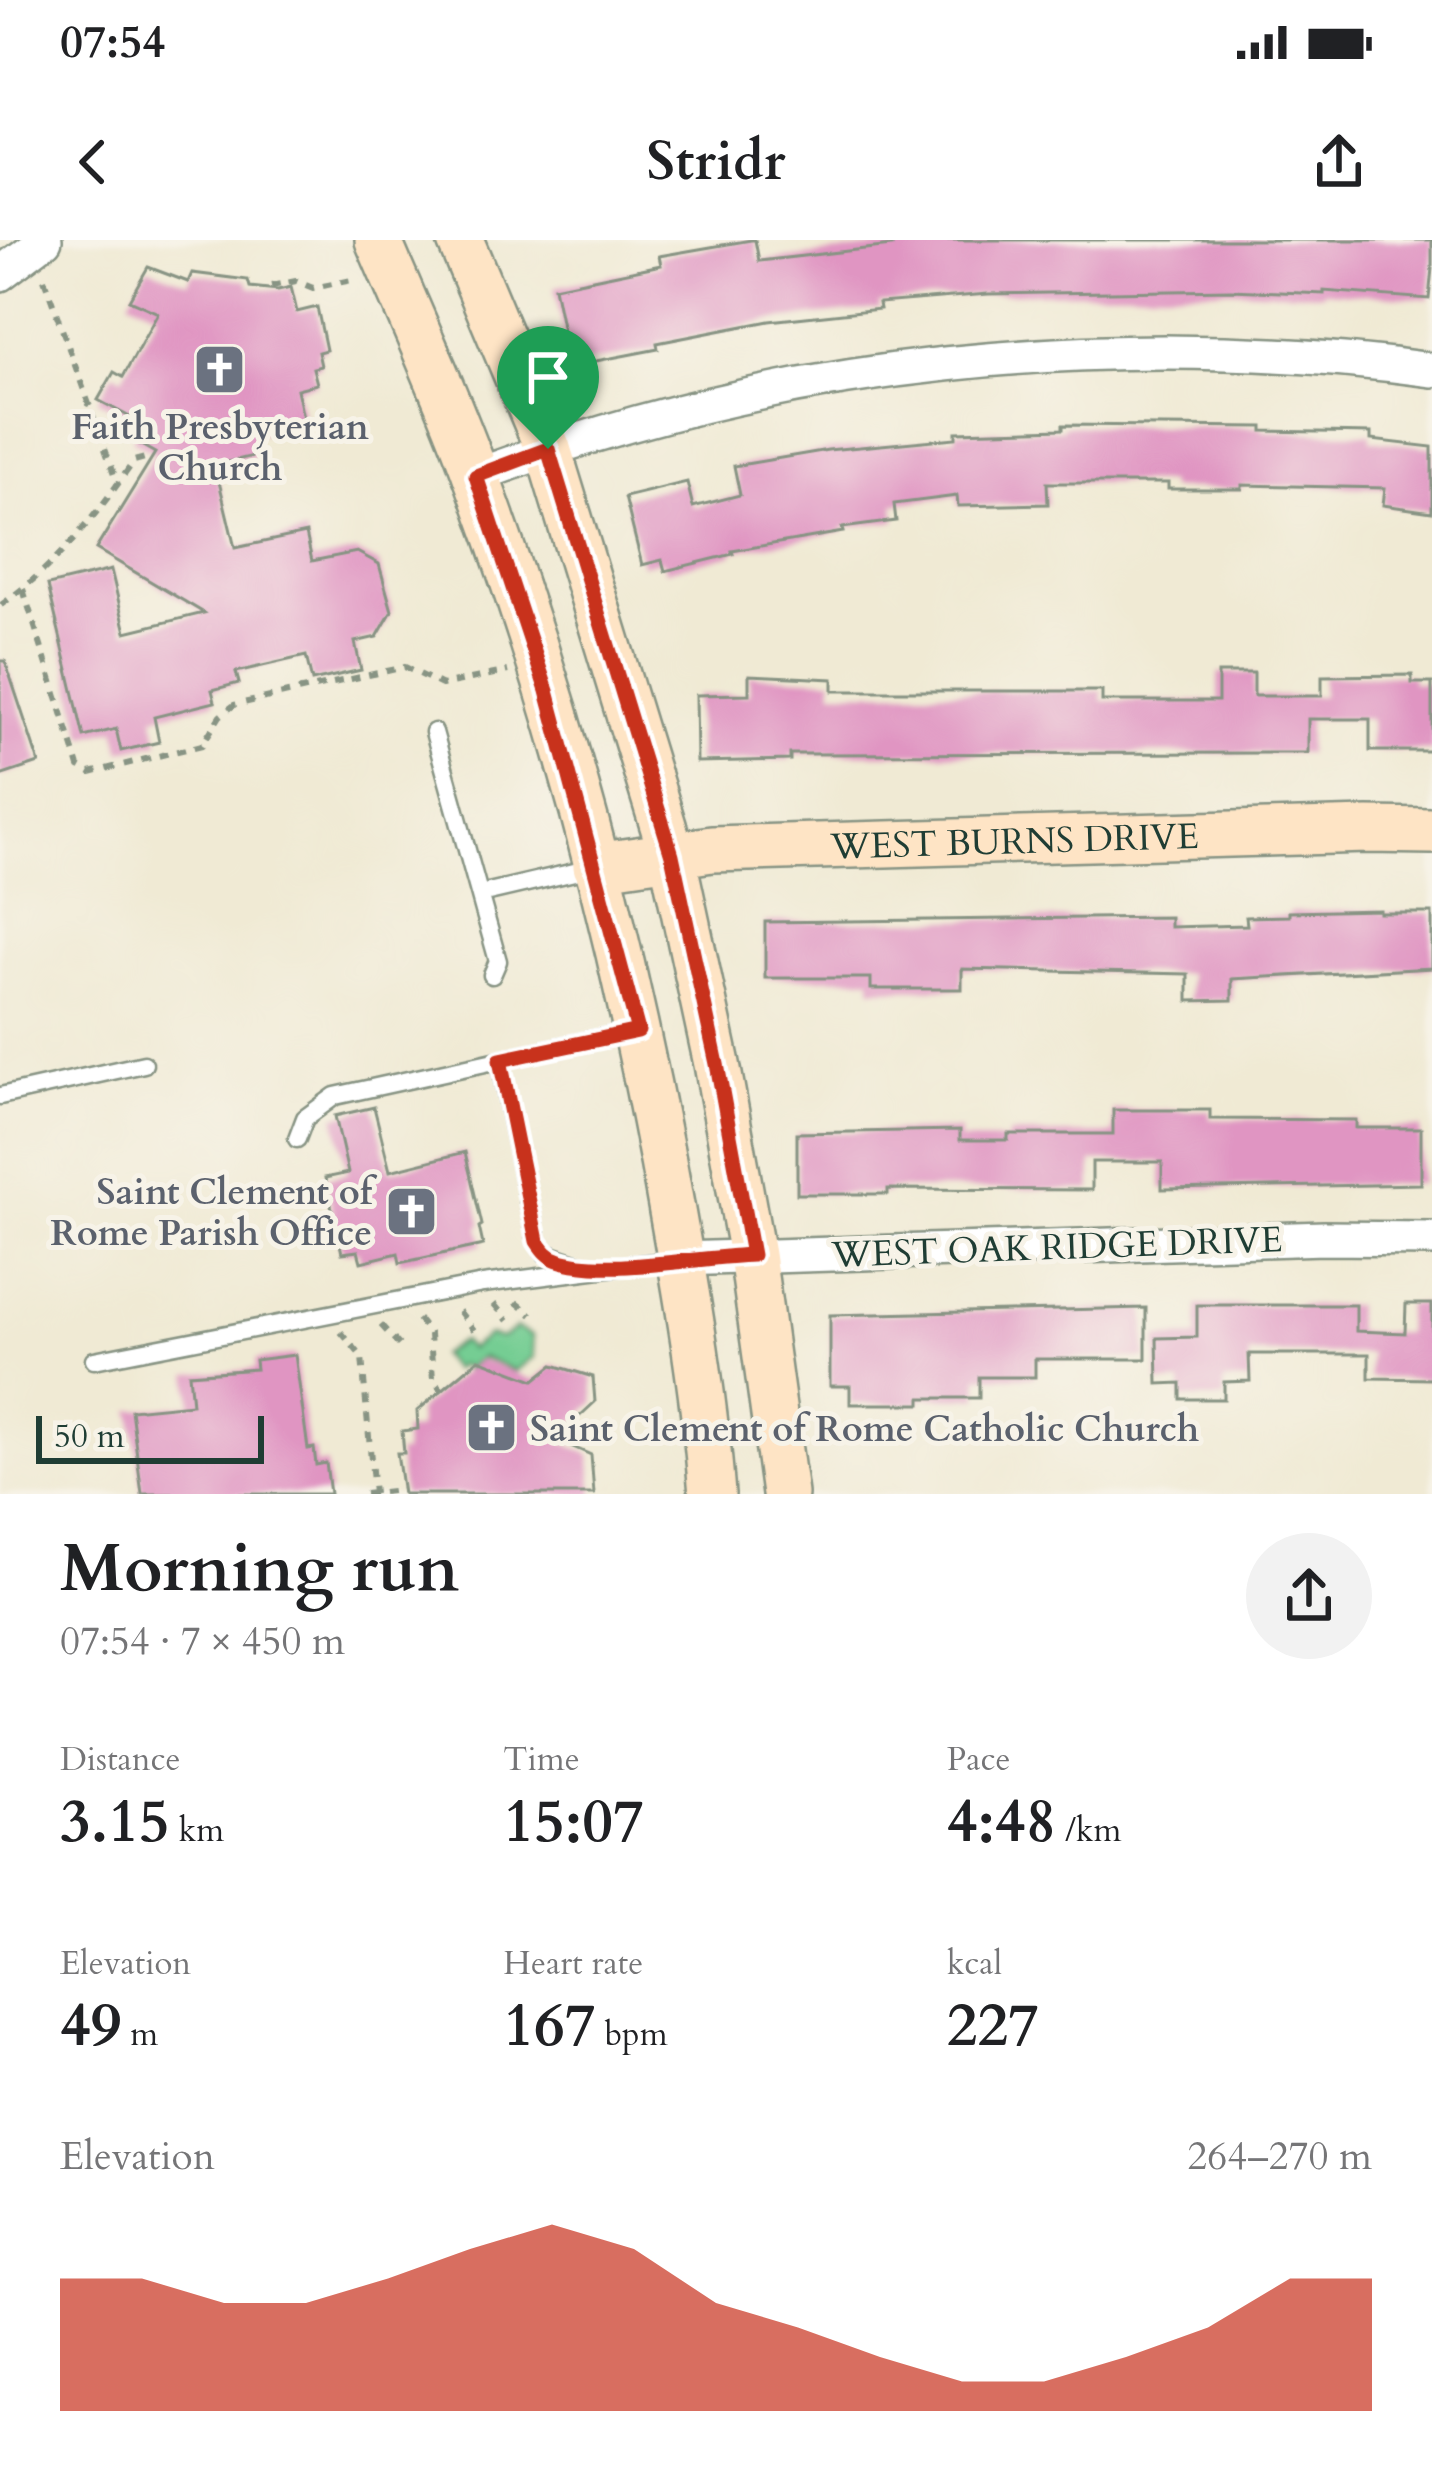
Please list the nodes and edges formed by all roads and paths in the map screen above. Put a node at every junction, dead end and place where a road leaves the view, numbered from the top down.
1 (460, 240) edge
2 (43, 256) edge
3 (372, 259) edge
4 (0, 274) edge
5 (271, 286) dead end
6 (1432, 370) edge
7 (548, 449) junction
8 (146, 458) dead end
9 (476, 476) junction
10 (118, 485) junction
11 (22, 590) junction
12 (1, 604) edge
13 (511, 670) dead end
14 (434, 732) dead end
15 (1432, 831) edge
16 (672, 855) junction
17 (596, 866) junction
18 (480, 894) junction
19 (492, 975) dead end
20 (638, 1031) junction
21 (500, 1060) junction
22 (144, 1064) dead end
23 (0, 1096) edge
24 (297, 1139) dead end
25 (1432, 1239) edge
26 (752, 1255) junction
27 (681, 1259) junction
28 (597, 1268) junction
29 (374, 1318) dead end
30 (342, 1333) dead end
31 (430, 1334) dead end
32 (401, 1347) dead end
33 (94, 1360) dead end
34 (443, 1391) dead end
35 (402, 1490) dead end
36 (371, 1494) edge
37 (712, 1494) edge
38 (785, 1494) edge

1 - 7 street
2 - 4 street
2 - 10 path
3 - 5 path
3 - 9 street
6 - 7 street
7 - 9 street
7 - 16 street
8 - 10 path
9 - 17 street
10 - 11 path
11 - 12 path
11 - 13 path
14 - 18 lane
15 - 16 street, WEST BURNS DRIVE
16 - 17 street, WEST BURNS DRIVE
16 - 26 street
17 - 18 lane
17 - 20 street
18 - 19 lane
20 - 21 lane
20 - 27 street
21 - 24 lane
21 - 28 lane
22 - 23 lane
25 - 26 street, WEST OAK RIDGE DRIVE
26 - 27 street, WEST OAK RIDGE DRIVE
26 - 38 street
27 - 28 lane
27 - 37 street
28 - 33 lane
29 - 32 path
30 - 36 path
31 - 34 path
35 - 36 path

